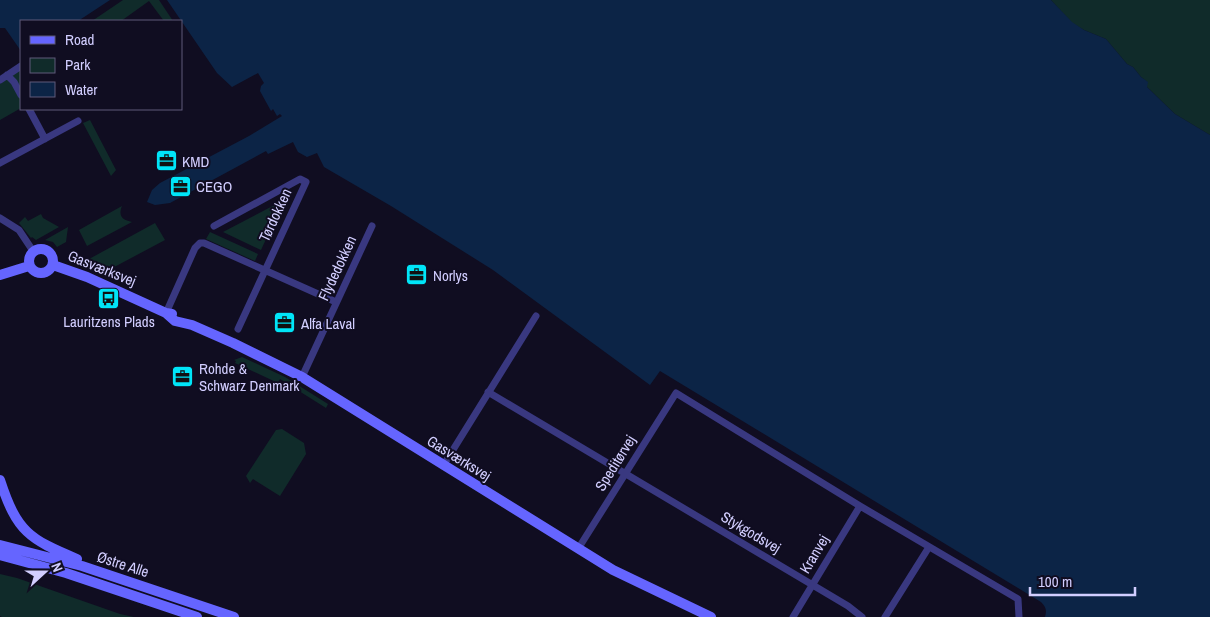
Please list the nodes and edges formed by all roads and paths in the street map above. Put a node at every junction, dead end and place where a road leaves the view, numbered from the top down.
1 (20, 67) edge
2 (7, 75) junction
3 (0, 80) edge
4 (20, 93) edge
5 (30, 110) edge
6 (78, 121) dead end
7 (45, 138) junction
8 (0, 163) edge
9 (0, 218) edge
10 (214, 226) dead end
11 (372, 226) dead end
12 (33, 251) junction
13 (53, 265) junction
14 (29, 266) junction
15 (265, 270) junction
16 (0, 275) edge
17 (336, 302) junction
18 (166, 313) junction
19 (536, 316) dead end
20 (238, 329) dead end
21 (302, 377) junction
22 (488, 392) junction
23 (443, 466) junction
24 (626, 473) junction
25 (0, 480) edge
26 (860, 506) junction
27 (0, 544) edge
28 (929, 547) junction
29 (578, 549) junction
30 (5, 556) edge
31 (136, 584) junction
32 (812, 585) junction
33 (197, 617) edge
34 (234, 617) edge
35 (711, 617) edge
36 (793, 617) edge
37 (862, 617) edge
38 (885, 617) edge
39 (1019, 617) edge

1 - 2 street
2 - 3 street
2 - 4 street
5 - 7 street
6 - 7 street
7 - 8 street
9 - 12 street
10 - 15 street, Tørdokken
11 - 17 street, Flydedokken
12 - 13 street
12 - 14 street
13 - 14 street
13 - 18 street, Gasværksvej
14 - 16 street
15 - 17 street
15 - 18 street
15 - 20 street, Tørdokken
17 - 21 street, Flydedokken
18 - 21 street, Gasværksvej
19 - 22 street
21 - 23 street, Gasværksvej
22 - 23 street
22 - 24 street
23 - 29 street, Gasværksvej
24 - 26 street, Speditørvej
24 - 29 street, Speditørvej
24 - 32 street, Stykgodsvej
25 - 31 street
26 - 28 street
26 - 32 street, Kranvej
27 - 30 street
27 - 31 street, Østre Alle
28 - 38 street
28 - 39 street
29 - 35 street, Gasværksvej
30 - 33 street, Østre Alle
31 - 34 street, Østre Alle
32 - 36 street, Kranvej
32 - 37 street, Stykgodsvej

